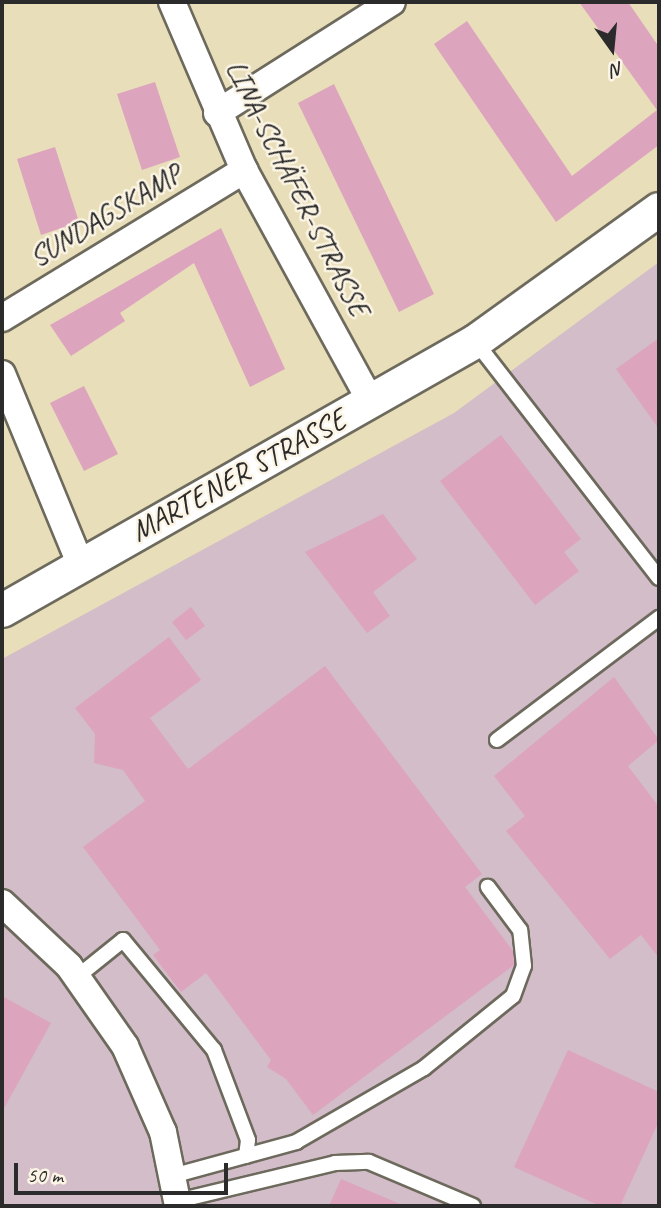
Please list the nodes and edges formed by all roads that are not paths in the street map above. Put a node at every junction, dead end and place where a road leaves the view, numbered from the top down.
1 (172, 2) edge
2 (392, 2) edge
3 (217, 113) junction
4 (244, 170) junction
5 (659, 209) edge
6 (2, 317) edge
7 (475, 341) junction
8 (2, 374) edge
9 (371, 401) junction
10 (80, 563) junction
11 (659, 578) edge
12 (2, 610) edge
13 (659, 618) edge
14 (497, 740) dead end
15 (488, 887) dead end
16 (3, 907) edge
17 (77, 977) junction
18 (246, 1156) junction
19 (176, 1195) edge
20 (473, 1206) edge

1 - 3 street, LINA-SCHÄFER-STRASSE
2 - 3 street
3 - 4 street, LINA-SCHÄFER-STRASSE
4 - 6 street, SUNDAGSKAMP
4 - 9 street, LINA-SCHÄFER-STRASSE
5 - 7 street, MARTENER STRASSE
7 - 9 street, MARTENER STRASSE
7 - 11 lane
8 - 10 street
9 - 10 street, MARTENER STRASSE
10 - 12 street, MARTENER STRASSE
13 - 14 lane
15 - 18 lane
16 - 17 street
17 - 18 lane
17 - 19 street
18 - 19 lane
19 - 20 lane

